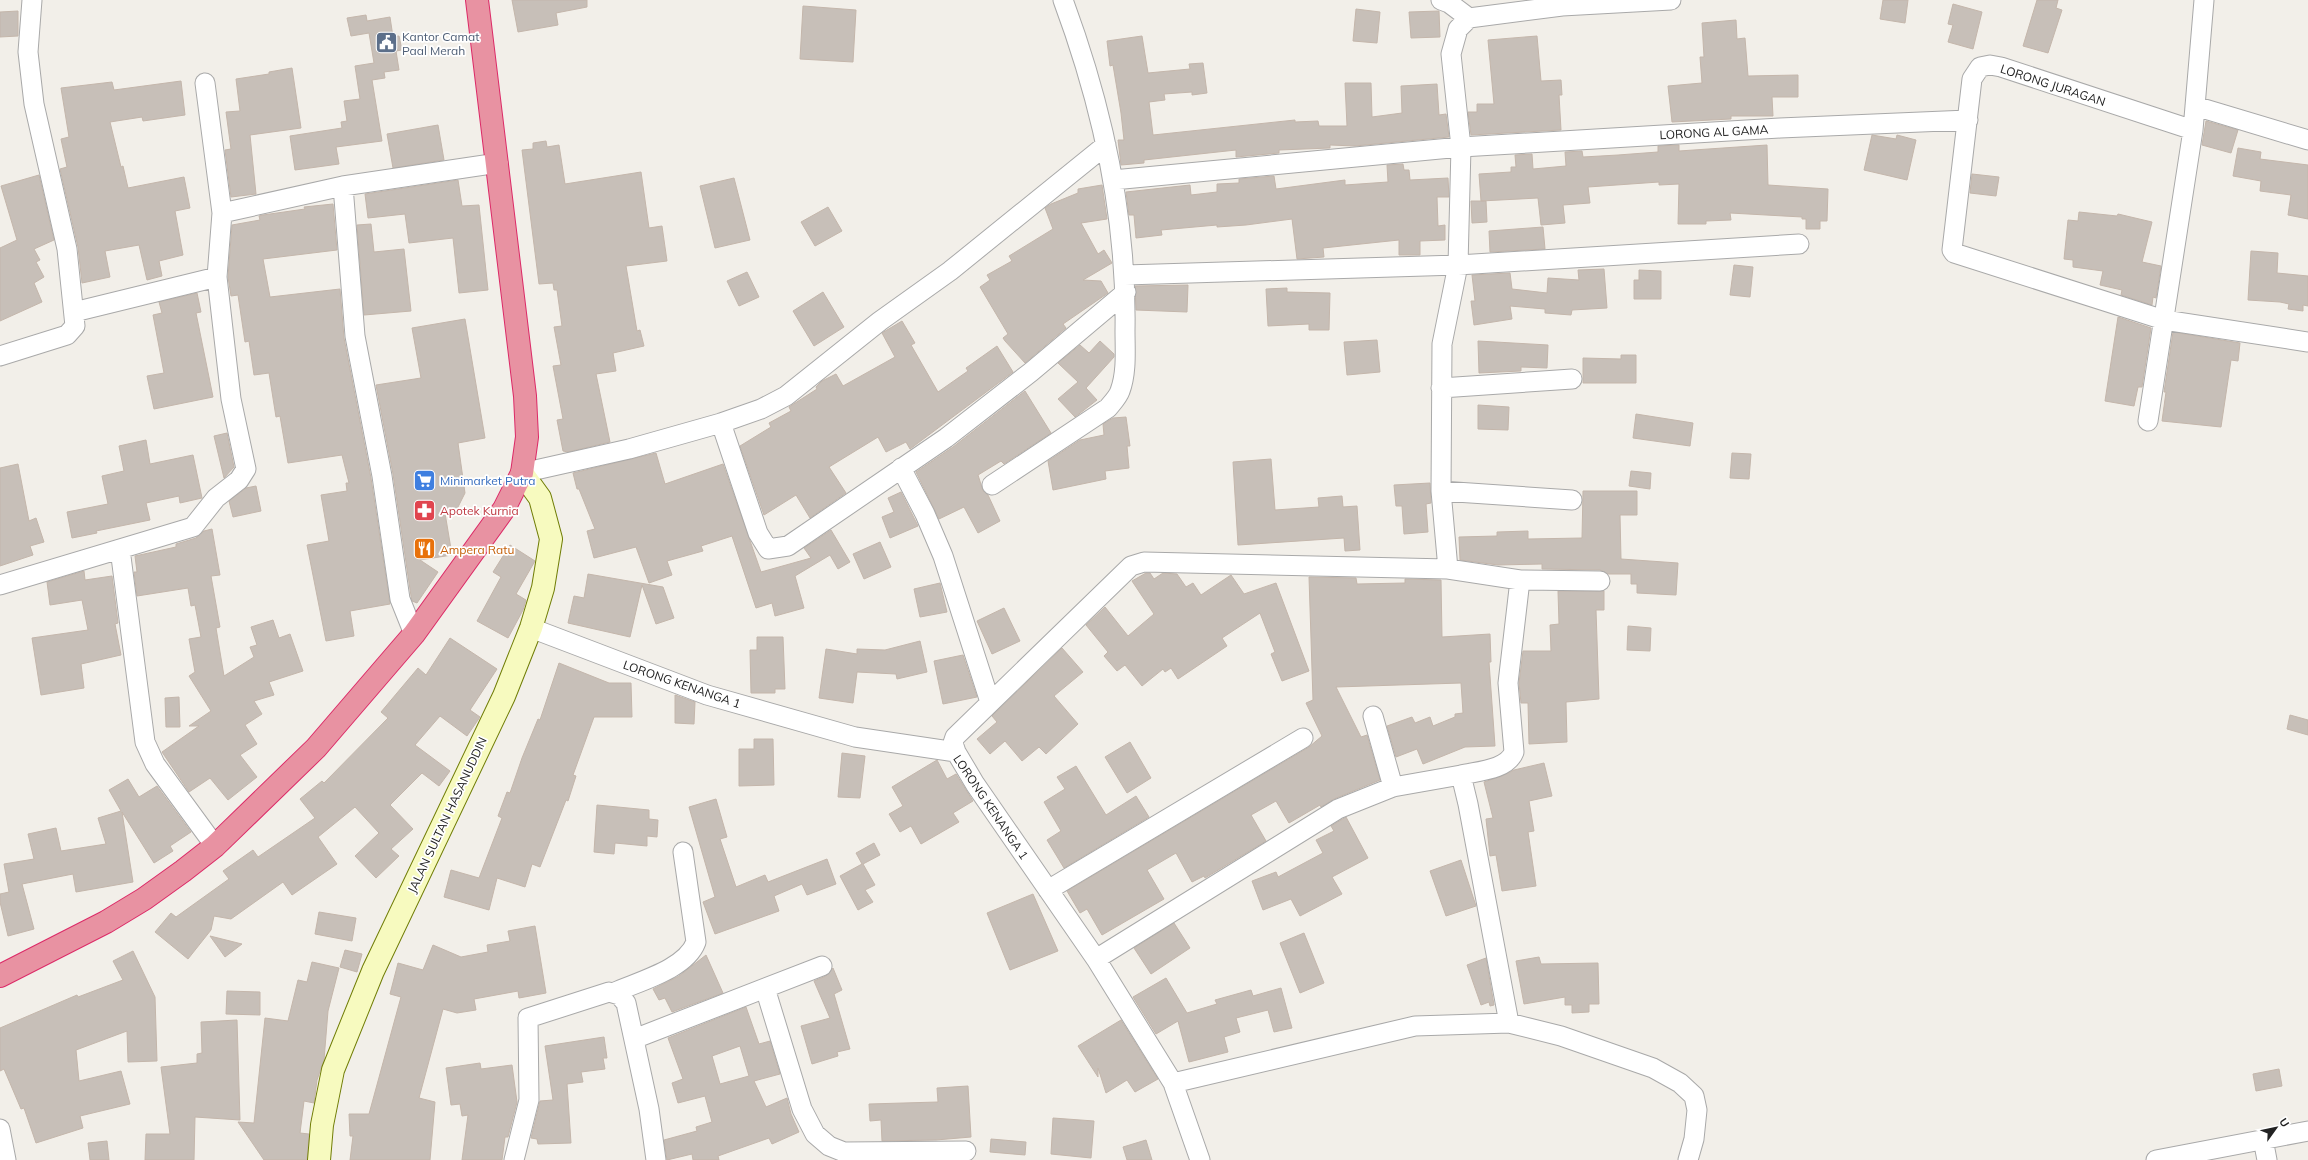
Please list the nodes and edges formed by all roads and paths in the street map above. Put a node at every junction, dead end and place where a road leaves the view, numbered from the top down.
1 (32, 0) edge
2 (477, 0) edge
3 (1063, 0) edge
4 (1441, 0) edge
5 (1671, 0) edge
6 (2204, 0) edge
7 (1561, 3) edge
8 (1469, 18) junction
9 (205, 84) dead end
10 (2195, 106) junction
11 (1968, 120) junction
12 (2192, 130) junction
13 (2308, 140) edge
14 (1106, 145) junction
15 (1461, 147) junction
16 (498, 163) junction
17 (1113, 180) junction
18 (343, 186) junction
19 (222, 213) junction
20 (1799, 244) dead end
21 (1458, 265) junction
22 (217, 277) junction
23 (1126, 283) junction
24 (74, 312) junction
25 (2164, 320) junction
26 (2308, 342) edge
27 (0, 356) edge
28 (1572, 379) dead end
29 (1441, 388) junction
30 (2148, 421) dead end
31 (721, 423) junction
32 (901, 468) junction
33 (522, 473) junction
34 (992, 485) dead end
35 (1441, 491) junction
36 (1572, 500) dead end
37 (120, 549) junction
38 (1448, 569) junction
39 (1520, 580) junction
40 (1600, 581) dead end
41 (0, 585) edge
42 (531, 628) junction
43 (414, 634) junction
44 (990, 702) junction
45 (1373, 716) dead end
46 (1303, 738) dead end
47 (956, 752) junction
48 (1461, 775) junction
49 (1393, 787) junction
50 (215, 846) junction
51 (683, 852) dead end
52 (1048, 890) junction
53 (1096, 959) junction
54 (822, 966) dead end
55 (0, 976) edge
56 (765, 988) junction
57 (614, 992) junction
58 (1509, 1022) junction
59 (634, 1039) junction
60 (1173, 1083) junction
61 (0, 1129) edge
62 (2308, 1131) edge
63 (2263, 1140) junction
64 (966, 1151) dead end
65 (6, 1160) edge
66 (319, 1160) edge
67 (514, 1160) edge
68 (656, 1160) edge
69 (1200, 1160) edge
70 (1688, 1160) edge
71 (2160, 1160) edge
72 (2268, 1160) edge

1 - 24 street
2 - 16 highway
3 - 14 street
4 - 8 street
5 - 7 street
6 - 10 street
7 - 8 street
8 - 15 street
9 - 19 street
10 - 12 street
10 - 13 street
11 - 12 street, LORONG JURAGAN
11 - 15 street, LORONG AL GAMA
11 - 25 street, LORONG JURAGAN
12 - 25 street
14 - 17 street
14 - 31 street
15 - 17 street, LORONG AL GAMA
15 - 21 street
16 - 18 street
16 - 33 highway
17 - 23 street
18 - 19 street
18 - 43 street
19 - 22 street
20 - 21 street
21 - 23 street
21 - 29 street
22 - 24 street
22 - 37 street
23 - 32 street
23 - 34 street
24 - 27 street
25 - 26 street
25 - 30 street
28 - 29 street
29 - 35 street
31 - 32 street
31 - 33 street
32 - 44 street
33 - 42 street, JALAN SULTAN HASANUDDIN
33 - 43 highway
35 - 36 street
35 - 38 street
37 - 41 street
37 - 50 street
38 - 39 street
38 - 44 street
39 - 40 street
39 - 48 street
42 - 47 street, LORONG KENANGA 1
42 - 66 street, JALAN SULTAN HASANUDDIN
43 - 50 highway
44 - 47 street
45 - 49 street
46 - 52 street
47 - 52 street, LORONG KENANGA 1
48 - 49 street
48 - 58 street
49 - 53 street
50 - 55 highway
51 - 57 street
52 - 53 street, LORONG KENANGA 1
53 - 60 street, LORONG KENANGA 1
54 - 56 street
56 - 59 street
56 - 64 street
57 - 59 street
57 - 67 street
58 - 60 street
58 - 70 street
59 - 68 street
60 - 69 street, LORONG KENANGA 1
61 - 65 street
62 - 63 street
63 - 71 street
63 - 72 street

